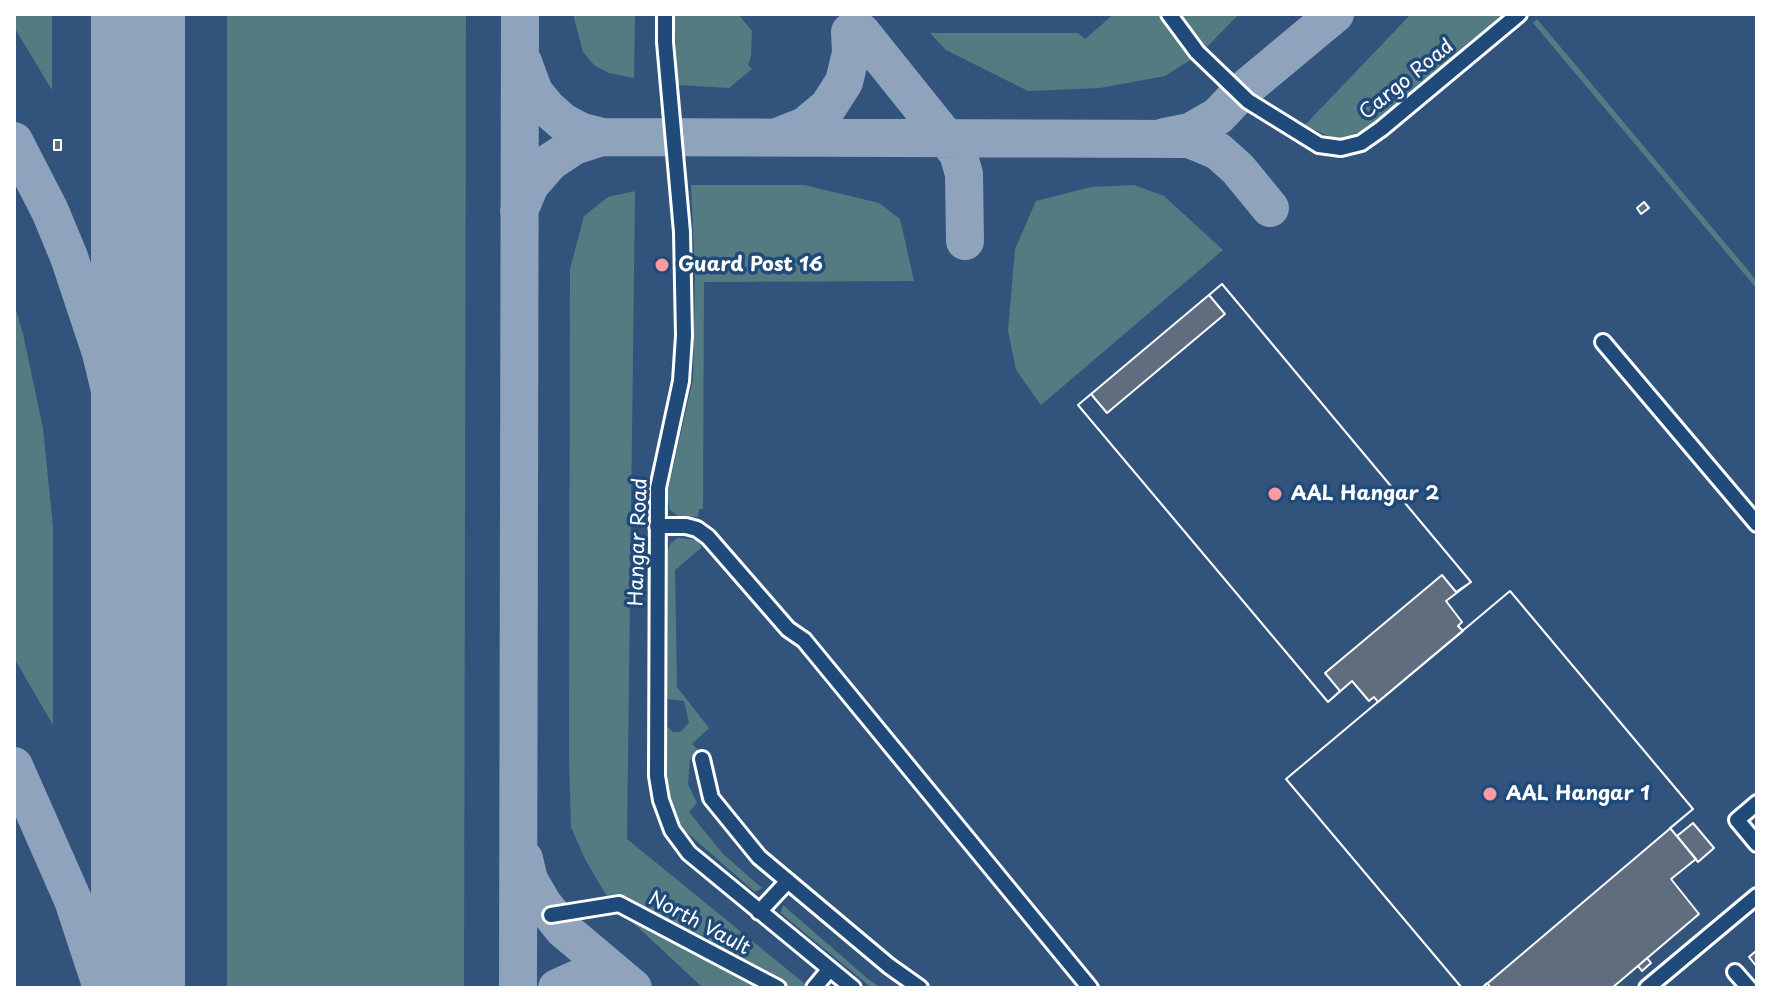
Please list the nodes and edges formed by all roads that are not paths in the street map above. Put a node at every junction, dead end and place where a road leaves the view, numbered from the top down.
1 (665, 14) edge
2 (1169, 14) edge
3 (1519, 14) edge
4 (1603, 342) dead end
5 (1757, 524) edge
6 (657, 526) junction
7 (702, 759) dead end
8 (1757, 803) edge
9 (1757, 844) edge
10 (788, 881) junction
11 (1757, 896) edge
12 (759, 912) junction
13 (551, 915) dead end
14 (829, 970) junction
15 (1735, 972) dead end
16 (778, 988) edge
17 (814, 988) edge
18 (853, 988) edge
19 (920, 988) edge
20 (1090, 988) edge
21 (1647, 988) edge
22 (1749, 988) edge

1 - 6 street, Hangar Road
2 - 3 street, Cargo Road
4 - 5 street
6 - 12 street, Hangar Road
6 - 20 street
7 - 10 street
8 - 9 street
10 - 12 street
10 - 19 street
11 - 21 street
12 - 14 street, Hangar Road
13 - 16 street, North Vault
14 - 17 street
14 - 18 street, Hangar Road
15 - 22 street

